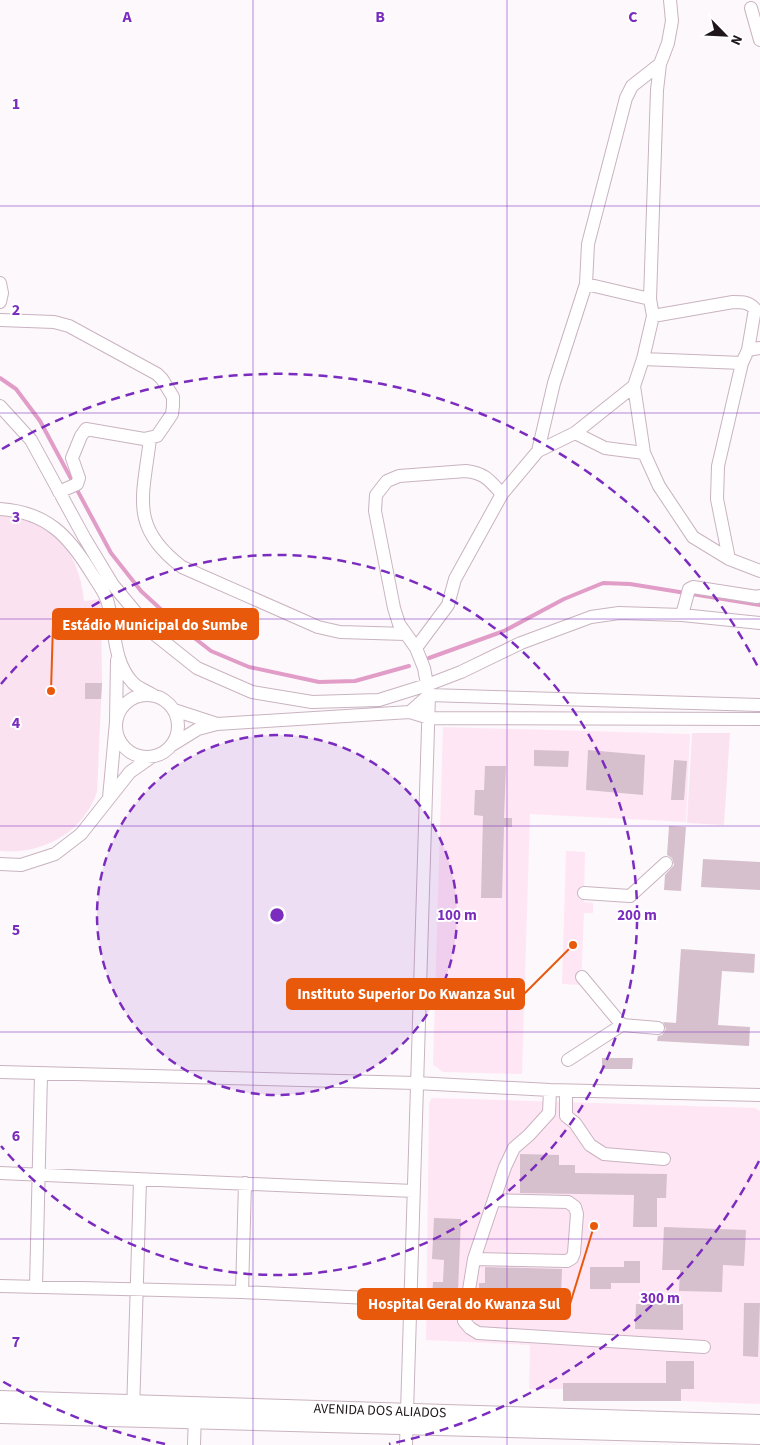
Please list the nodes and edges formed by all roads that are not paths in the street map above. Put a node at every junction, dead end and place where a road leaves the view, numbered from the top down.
1 (670, 0) edge
2 (751, 8) dead end
3 (760, 40) edge
4 (660, 64) junction
5 (0, 283) edge
6 (586, 284) junction
7 (650, 299) junction
8 (0, 302) edge
9 (653, 316) junction
10 (0, 320) edge
11 (754, 349) edge
12 (643, 359) junction
13 (742, 363) junction
14 (634, 386) junction
15 (0, 406) edge
16 (576, 433) junction
17 (150, 439) junction
18 (538, 451) junction
19 (644, 453) junction
20 (67, 488) junction
21 (502, 494) junction
22 (0, 509) edge
23 (729, 559) junction
24 (760, 571) edge
25 (760, 596) edge
26 (682, 613) junction
27 (760, 623) edge
28 (406, 634) junction
29 (416, 648) junction
30 (118, 654) junction
31 (428, 690) junction
32 (152, 695) junction
33 (760, 705) edge
34 (174, 710) junction
35 (410, 712) junction
36 (429, 718) junction
37 (760, 719) edge
38 (116, 722) junction
39 (217, 724) junction
40 (172, 745) junction
41 (150, 758) junction
42 (109, 798) junction
43 (0, 864) edge
44 (666, 864) dead end
45 (584, 893) dead end
46 (582, 978) dead end
47 (622, 1025) junction
48 (658, 1028) dead end
49 (568, 1060) dead end
50 (0, 1072) edge
51 (41, 1074) junction
52 (416, 1083) junction
53 (550, 1090) junction
54 (566, 1091) junction
55 (760, 1096) edge
56 (664, 1159) dead end
57 (0, 1174) edge
58 (38, 1174) junction
59 (140, 1180) junction
60 (245, 1183) junction
61 (413, 1191) junction
62 (494, 1200) junction
63 (474, 1259) junction
64 (0, 1286) edge
65 (36, 1287) junction
66 (136, 1289) junction
67 (242, 1292) junction
68 (410, 1300) junction
69 (704, 1347) dead end
70 (0, 1399) edge
71 (133, 1411) junction
72 (195, 1413) junction
73 (0, 1415) edge
74 (407, 1419) junction
75 (760, 1423) edge
76 (760, 1436) edge
77 (194, 1445) edge
78 (406, 1445) edge

1 - 4 street
2 - 3 street
4 - 6 street
4 - 7 street
5 - 8 street
6 - 7 street
6 - 18 street
7 - 9 street
9 - 11 street
9 - 12 street
10 - 17 street
11 - 13 street
12 - 13 street
12 - 14 street
13 - 23 street
14 - 16 street
14 - 19 street
15 - 20 street
16 - 18 street
16 - 19 street
17 - 20 street
17 - 28 street
18 - 21 street
19 - 23 street
20 - 31 street
21 - 28 street
21 - 29 street
22 - 30 street
23 - 24 street
25 - 26 street
26 - 27 street
26 - 31 street
28 - 29 street
29 - 31 street
30 - 32 street
30 - 38 street
31 - 33 street
31 - 35 street
31 - 36 street
32 - 34 street
32 - 38 street
34 - 39 street
34 - 40 street
35 - 36 street
35 - 39 street
36 - 37 street
36 - 52 street
38 - 41 street
38 - 42 street
39 - 40 street
40 - 41 street
41 - 42 street
42 - 43 street
44 - 45 street
46 - 47 street
47 - 48 street
47 - 49 street
50 - 51 street
51 - 52 street
51 - 58 street
52 - 53 street
52 - 61 street
53 - 54 street
53 - 62 street
54 - 55 street
54 - 56 street
57 - 58 street
58 - 59 street
58 - 65 street
59 - 60 street
59 - 66 street
60 - 61 street
60 - 67 street
61 - 68 street
62 - 63 street
62 - 63 street
63 - 69 street
64 - 65 street
65 - 66 street
66 - 67 street
66 - 71 street
67 - 68 street
68 - 74 street
70 - 71 main road, AVENIDA DOS ALIADOS
71 - 72 main road, AVENIDA DOS ALIADOS
71 - 73 main road, AVENIDA DOS ALIADOS
72 - 74 main road, AVENIDA DOS ALIADOS
72 - 77 street
74 - 75 main road, AVENIDA DOS ALIADOS
74 - 76 main road, AVENIDA DOS ALIADOS
74 - 78 street

